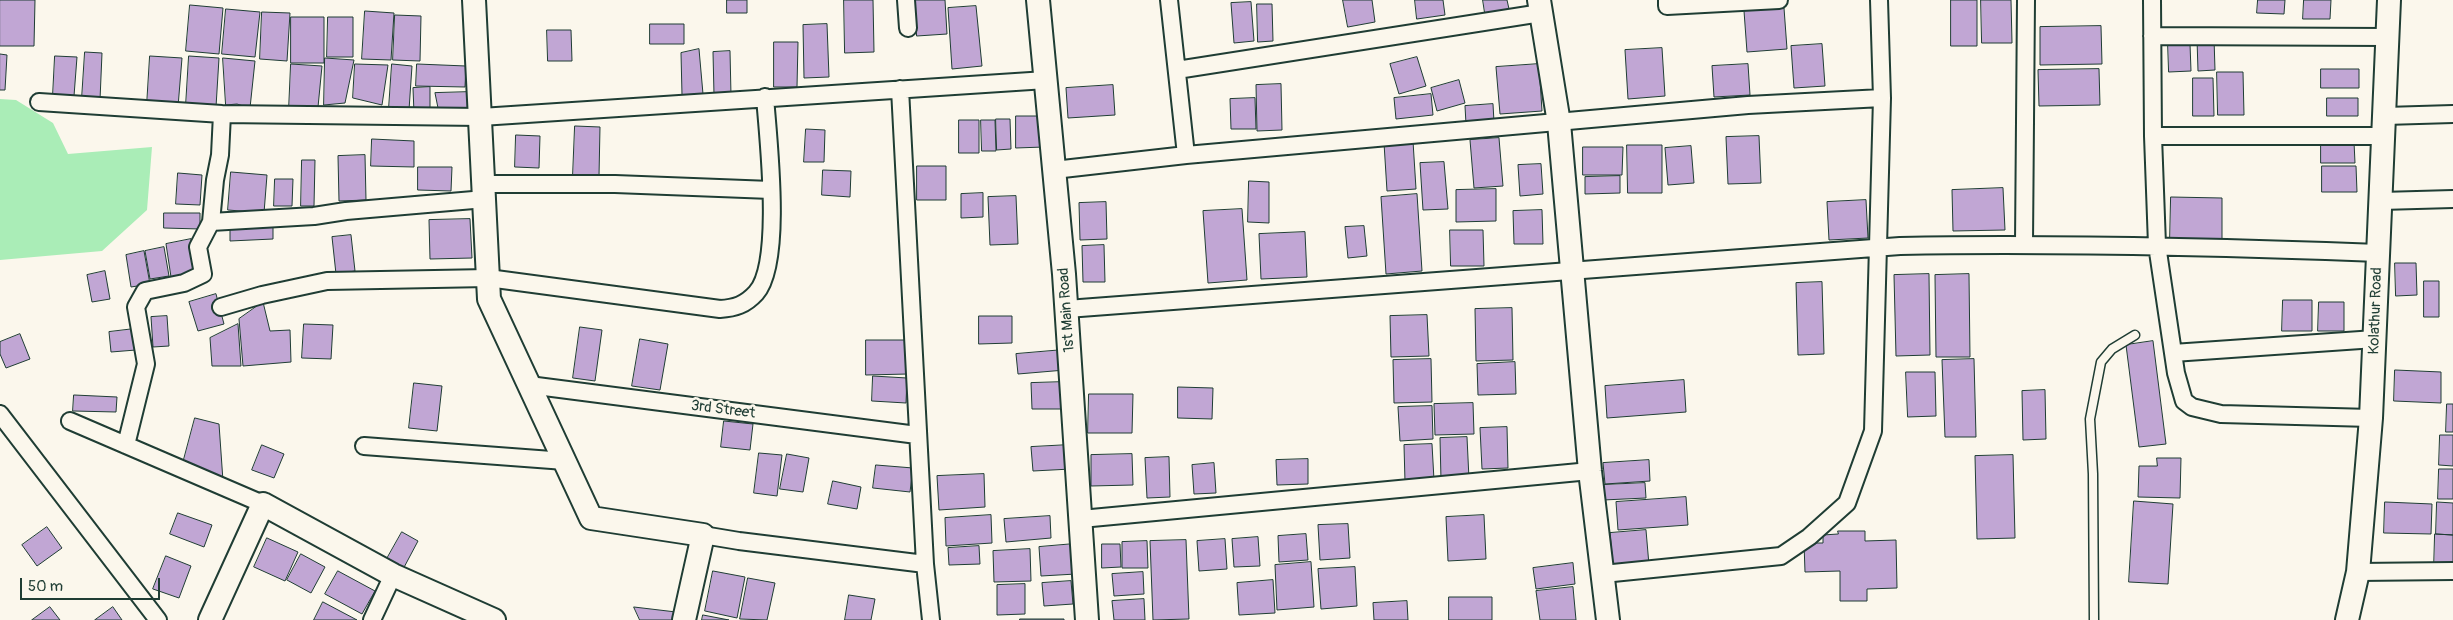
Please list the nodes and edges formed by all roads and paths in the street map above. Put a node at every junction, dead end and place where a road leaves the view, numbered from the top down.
1 (474, 0) edge
2 (906, 0) edge
3 (1038, 0) edge
4 (1169, 0) edge
5 (1666, 0) edge
6 (1780, 0) edge
7 (1879, 0) edge
8 (2026, 0) edge
9 (2152, 0) edge
10 (2389, 0) edge
11 (1540, 6) edge
12 (908, 28) dead end
13 (2152, 36) junction
14 (2387, 37) junction
15 (1177, 70) junction
16 (1046, 80) junction
17 (900, 89) junction
18 (765, 97) junction
19 (1882, 98) junction
20 (39, 102) dead end
21 (222, 114) junction
22 (2453, 114) edge
23 (481, 117) junction
24 (1560, 123) junction
25 (2384, 126) junction
26 (2153, 136) junction
27 (1186, 155) junction
28 (1054, 170) junction
29 (771, 190) junction
30 (484, 192) junction
31 (2453, 199) edge
32 (2381, 201) junction
33 (211, 222) junction
34 (2024, 244) junction
35 (2156, 245) junction
36 (1879, 247) junction
37 (2378, 253) junction
38 (1574, 271) junction
39 (488, 278) junction
40 (221, 307) dead end
41 (1067, 309) junction
42 (2135, 335) dead end
43 (2375, 339) junction
44 (2173, 353) junction
45 (529, 385) junction
46 (0, 414) edge
47 (2371, 418) junction
48 (70, 421) dead end
49 (917, 435) junction
50 (126, 444) junction
51 (364, 446) dead end
52 (565, 461) junction
53 (1590, 470) junction
54 (263, 504) junction
55 (1081, 519) junction
56 (703, 535) junction
57 (925, 564) junction
58 (2453, 571) edge
59 (2358, 572) junction
60 (1603, 574) junction
61 (393, 575) junction
62 (158, 620) edge
63 (210, 620) edge
64 (372, 620) edge
65 (494, 620) edge
66 (684, 620) edge
67 (931, 620) edge
68 (1087, 620) edge
69 (1608, 620) edge
70 (2094, 620) edge
71 (2347, 620) edge

1 - 23 street
2 - 12 street
3 - 16 street, 1st Main Road
4 - 15 street
5 - 6 street
7 - 19 street
8 - 34 street
9 - 13 street
10 - 14 street, Kolathur Road
11 - 15 street
11 - 24 street
13 - 14 street
13 - 26 street
14 - 25 street, Kolathur Road
15 - 27 street
16 - 17 street
16 - 28 street, 1st Main Road
17 - 18 street
17 - 49 street
18 - 23 street
18 - 29 street
19 - 24 street
19 - 36 street
20 - 21 street
21 - 23 street
21 - 33 street
22 - 25 street
23 - 30 street
24 - 27 street
24 - 38 street
25 - 26 street
25 - 32 street, Kolathur Road
26 - 35 street
27 - 28 street
28 - 41 street, 1st Main Road
29 - 30 street
29 - 39 street
30 - 33 street
30 - 39 street
31 - 32 street
32 - 37 street, Kolathur Road
33 - 50 street
34 - 35 street
34 - 36 street
35 - 37 street
35 - 44 street
36 - 38 street
36 - 60 street
37 - 43 street, Kolathur Road
38 - 41 street
38 - 53 street
39 - 40 street
39 - 45 street
41 - 55 street, 1st Main Road
42 - 70 lane
43 - 44 street
43 - 47 street, Kolathur Road
44 - 47 street
45 - 49 street, 3rd Street
45 - 52 street
46 - 62 street
47 - 59 street, Kolathur Road
48 - 50 street
49 - 57 street
50 - 54 street
51 - 52 street
52 - 56 street
53 - 55 street
53 - 60 street
54 - 61 street
54 - 63 street
55 - 68 street, 1st Main Road
56 - 57 street
56 - 66 street
57 - 67 street
58 - 59 street
59 - 71 street, Kolathur Road
60 - 69 street
61 - 64 street
61 - 65 street

